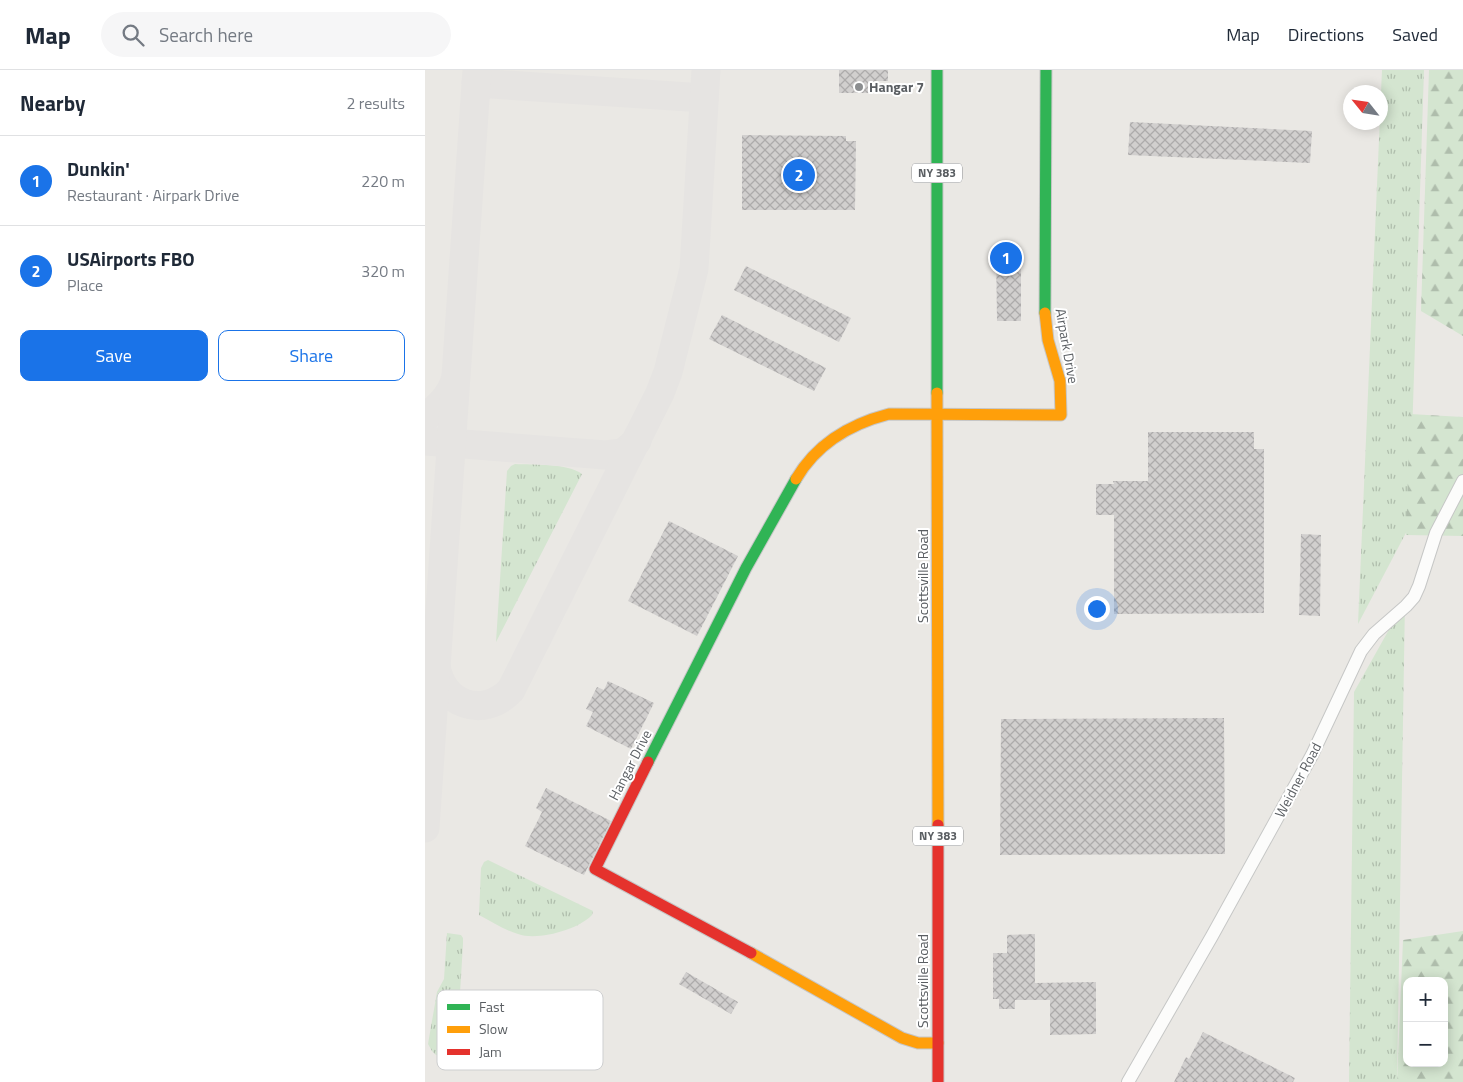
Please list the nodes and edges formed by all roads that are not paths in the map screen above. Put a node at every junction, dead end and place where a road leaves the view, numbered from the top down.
1 (937, 70) edge
2 (1045, 70) edge
3 (938, 414) junction
4 (1463, 481) edge
5 (938, 1043) junction
6 (939, 1082) edge
7 (1128, 1082) edge

1 - 3 street, Scottsville Road / NY 383
2 - 3 street, Airpark Drive
3 - 5 street, Scottsville Road / NY 383
3 - 5 street, Hangar Drive
4 - 7 street, Weidner Road
5 - 6 street, Scottsville Road / NY 383

